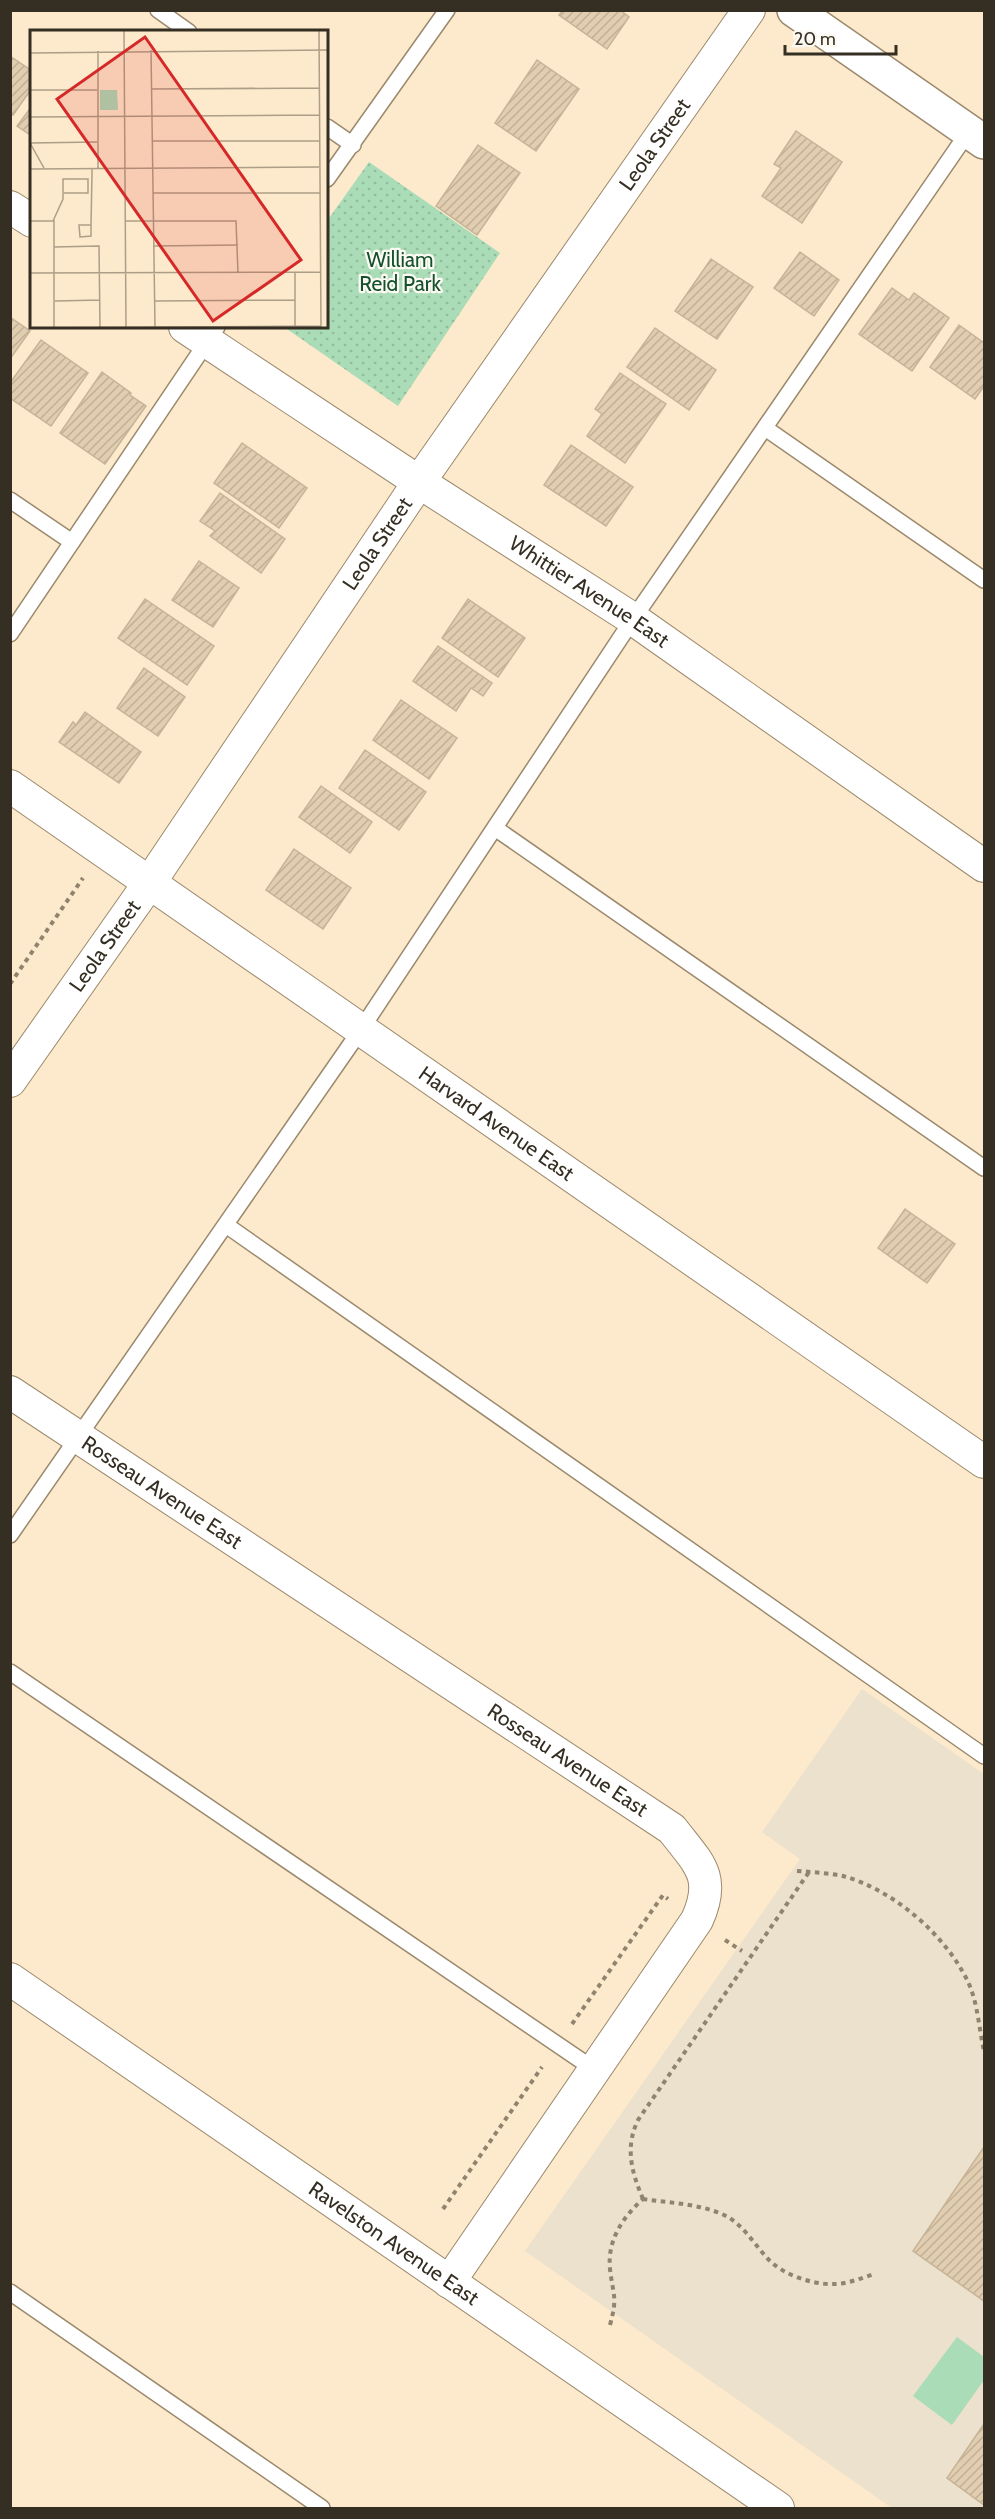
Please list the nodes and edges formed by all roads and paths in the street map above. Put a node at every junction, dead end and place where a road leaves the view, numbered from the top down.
1 (158, 10) edge
2 (447, 10) edge
3 (749, 10) edge
4 (794, 10) edge
5 (186, 30) edge
6 (328, 128) edge
7 (977, 136) edge
8 (352, 145) junction
9 (328, 178) edge
10 (10, 207) edge
11 (30, 220) edge
12 (203, 332) edge
13 (765, 428) junction
14 (419, 482) junction
15 (10, 500) edge
16 (72, 542) junction
17 (984, 580) edge
18 (633, 619) junction
19 (10, 634) edge
20 (10, 786) edge
21 (495, 828) junction
22 (103, 850) junction
23 (984, 866) edge
24 (150, 882) junction
25 (10, 984) edge
26 (362, 1028) junction
27 (10, 1081) edge
28 (984, 1168) edge
29 (226, 1225) junction
30 (10, 1392) edge
31 (78, 1438) junction
32 (984, 1462) edge
33 (10, 1535) edge
34 (10, 1672) edge
35 (984, 1756) edge
36 (797, 1871) dead end
37 (809, 1872) junction
38 (10, 1979) edge
39 (984, 2051) edge
40 (595, 2070) junction
41 (643, 2199) junction
42 (874, 2274) dead end
43 (449, 2282) junction
44 (10, 2292) edge
45 (610, 2325) dead end
46 (322, 2508) edge
47 (778, 2508) edge

1 - 5 lane
2 - 8 lane
3 - 14 street, Leola Street
4 - 7 street
6 - 8 lane
7 - 13 lane
8 - 9 lane
10 - 11 street
12 - 14 street, Whittier Avenue East
12 - 16 lane
13 - 17 lane
13 - 18 lane
14 - 18 street, Whittier Avenue East
14 - 24 street, Leola Street
15 - 16 lane
16 - 19 lane
18 - 21 lane
18 - 23 street, Whittier Avenue East
20 - 22 street, Harvard Avenue East
21 - 26 lane
21 - 28 lane
22 - 24 street, Harvard Avenue East
22 - 25 path
24 - 26 street, Harvard Avenue East
24 - 27 street, Leola Street
26 - 29 lane
26 - 32 street, Harvard Avenue East
29 - 31 lane
29 - 35 lane
30 - 31 street, Rosseau Avenue East
31 - 33 lane
31 - 40 street, Rosseau Avenue East
34 - 40 lane
36 - 37 path
37 - 39 path
37 - 41 path
38 - 43 street, Ravelston Avenue East
40 - 43 street, Rosseau Avenue East
41 - 42 path
41 - 45 path
43 - 47 street, Ravelston Avenue East
44 - 46 lane

